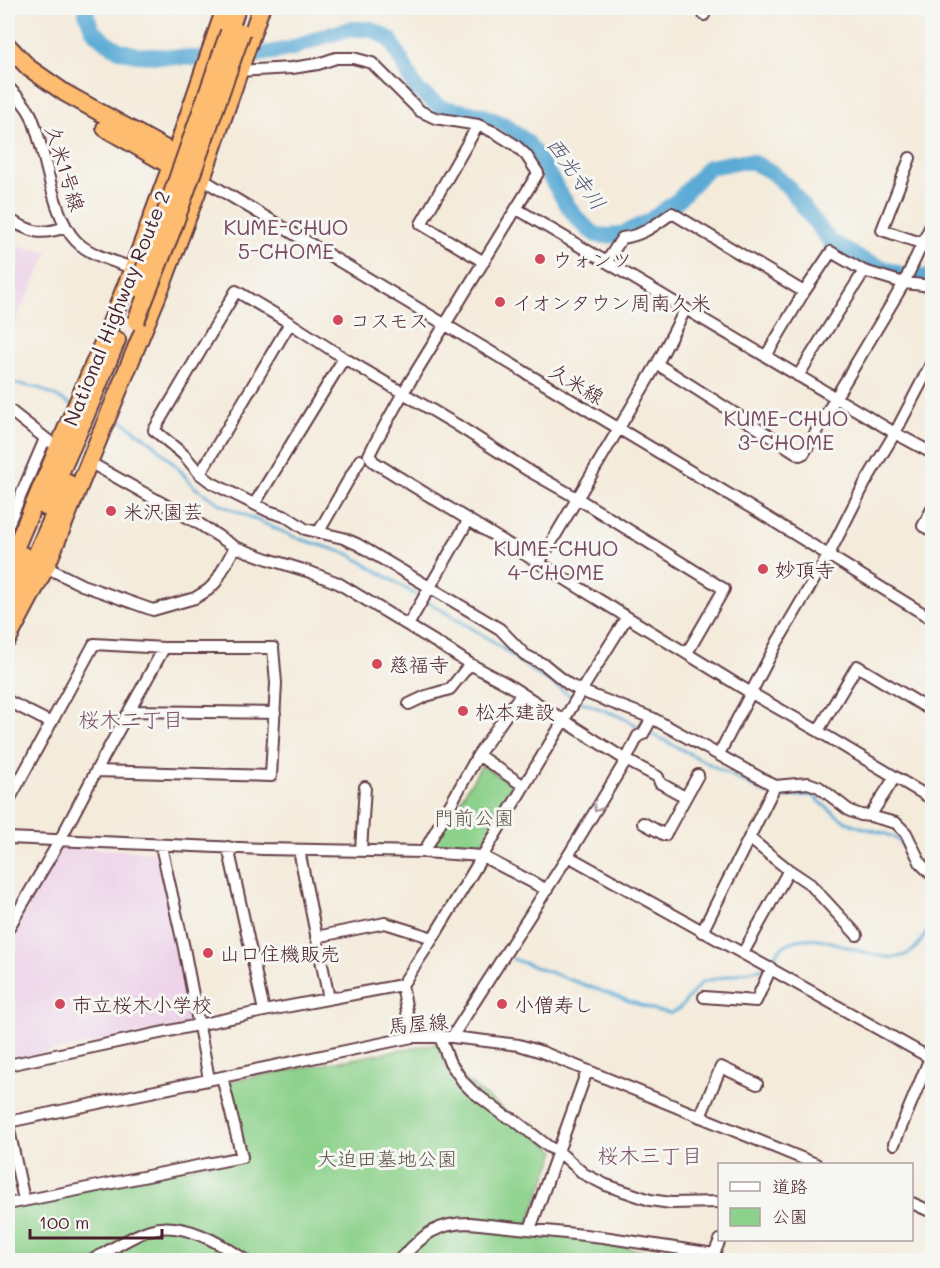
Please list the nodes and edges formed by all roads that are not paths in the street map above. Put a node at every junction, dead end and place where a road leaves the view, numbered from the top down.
1 (225, 8) edge
2 (237, 8) edge
3 (250, 8) edge
4 (261, 8) edge
5 (930, 8) edge
6 (933, 16) edge
7 (240, 36) junction
8 (8, 46) edge
9 (8, 61) edge
10 (238, 71) junction
11 (8, 87) edge
12 (478, 125) junction
13 (910, 158) dead end
14 (173, 160) junction
15 (202, 179) junction
16 (517, 209) junction
17 (8, 219) edge
18 (933, 223) edge
19 (66, 227) junction
20 (924, 244) junction
21 (607, 261) junction
22 (484, 262) junction
23 (133, 268) junction
24 (864, 271) junction
25 (164, 280) junction
26 (904, 284) junction
27 (933, 286) edge
28 (804, 292) junction
29 (686, 310) junction
30 (290, 323) junction
31 (446, 324) junction
32 (766, 356) junction
33 (344, 358) junction
34 (933, 362) edge
35 (657, 364) junction
36 (798, 376) junction
37 (403, 393) junction
38 (836, 397) junction
39 (93, 410) junction
40 (10, 411) edge
41 (8, 426) edge
42 (618, 429) junction
43 (895, 433) junction
44 (52, 443) junction
45 (933, 453) edge
46 (360, 460) dead end
47 (88, 462) junction
48 (200, 474) junction
49 (577, 498) junction
50 (255, 504) junction
51 (933, 509) edge
52 (468, 521) junction
53 (8, 525) edge
54 (933, 531) edge
55 (318, 533) junction
56 (235, 547) junction
57 (828, 556) junction
58 (539, 563) junction
59 (8, 564) edge
60 (46, 567) junction
61 (429, 587) junction
62 (8, 590) edge
63 (627, 617) junction
64 (8, 619) edge
65 (933, 619) edge
66 (408, 625) junction
67 (8, 639) edge
68 (164, 648) junction
69 (687, 652) junction
70 (470, 664) junction
71 (581, 691) junction
72 (751, 693) junction
73 (521, 694) junction
74 (8, 700) edge
75 (409, 704) dead end
76 (129, 711) junction
77 (933, 711) edge
78 (275, 713) junction
79 (652, 718) junction
80 (564, 720) junction
81 (51, 723) junction
82 (819, 731) junction
83 (718, 754) junction
84 (478, 755) junction
85 (626, 760) junction
86 (96, 771) junction
87 (698, 775) dead end
88 (895, 777) junction
89 (524, 786) junction
90 (775, 786) junction
91 (365, 787) dead end
92 (685, 798) junction
93 (933, 799) edge
94 (8, 802) edge
95 (870, 816) junction
96 (643, 823) dead end
97 (8, 838) edge
98 (748, 838) junction
99 (60, 840) junction
100 (161, 846) junction
101 (228, 847) junction
102 (299, 850) junction
103 (361, 850) junction
104 (424, 852) junction
105 (482, 856) junction
106 (568, 856) junction
107 (789, 870) junction
108 (933, 875) edge
109 (547, 890) junction
110 (8, 928) edge
111 (702, 932) junction
112 (857, 935) dead end
113 (316, 937) junction
114 (433, 938) junction
115 (743, 953) junction
116 (771, 968) junction
117 (402, 985) junction
118 (704, 997) dead end
119 (328, 999) junction
120 (264, 1011) junction
121 (199, 1025) junction
122 (412, 1037) junction
123 (440, 1037) junction
124 (452, 1037) junction
125 (932, 1059) edge
126 (8, 1065) edge
127 (587, 1071) junction
128 (222, 1077) junction
129 (209, 1079) junction
130 (757, 1084) dead end
131 (700, 1117) junction
132 (8, 1124) edge
133 (894, 1144) dead end
134 (558, 1151) junction
135 (814, 1163) edge
136 (24, 1200) junction
137 (718, 1202) edge
138 (913, 1203) edge
139 (8, 1204) edge
140 (933, 1212) edge
141 (530, 1229) junction
142 (719, 1241) edge
143 (92, 1260) edge
144 (245, 1260) edge
145 (399, 1260) edge

1 - 14 highway
2 - 7 highway, National Highway Route 2
3 - 7 highway, National Highway Route 2
4 - 7 highway
5 - 6 street
7 - 10 highway
7 - 39 highway, National Highway Route 2, bridge
8 - 14 highway
9 - 14 highway
10 - 12 street
10 - 15 highway
11 - 19 street, 久米1号線
12 - 16 street
12 - 22 street
13 - 20 street
14 - 15 highway
14 - 23 highway
15 - 25 highway
15 - 31 street, 久米線
16 - 21 street
16 - 22 street
17 - 19 street
18 - 20 street
19 - 23 street, 久米1号線
20 - 26 street
21 - 28 street
21 - 29 street
22 - 31 street
23 - 25 street, 久米1号線
23 - 39 highway
24 - 26 street
24 - 28 street
24 - 36 street
25 - 39 highway
26 - 27 street
26 - 38 street
28 - 32 street
29 - 32 street
29 - 35 street
30 - 33 street
30 - 48 street
30 - 48 street
31 - 37 street
31 - 42 street, 久米線
32 - 36 street
33 - 37 street
33 - 50 street
34 - 43 street
35 - 38 street
35 - 42 street
36 - 38 street
37 - 49 street
37 - 52 street
38 - 43 street
39 - 44 highway
39 - 47 highway
39 - 62 highway, National Highway Route 2
39 - 64 highway, National Highway Route 2
40 - 41 street
40 - 44 street
42 - 49 street
42 - 57 street, 久米線
43 - 45 street
43 - 57 street
44 - 53 street
44 - 59 highway
46 - 55 street
47 - 56 street
47 - 60 highway
48 - 50 street
49 - 58 street
49 - 69 street
50 - 55 street
51 - 54 street
52 - 58 street
52 - 61 street
55 - 61 street
56 - 60 street
56 - 66 street
57 - 65 street, 久米線
57 - 72 street
58 - 63 street
60 - 67 highway
61 - 66 street
61 - 71 street
63 - 69 street
63 - 71 street
66 - 70 street
68 - 76 street
68 - 78 street
68 - 81 street
69 - 72 street
70 - 73 street
70 - 75 street
71 - 79 street
71 - 80 street
72 - 82 street
72 - 83 street
73 - 80 street
73 - 84 street
74 - 81 street
76 - 78 street
76 - 86 street
77 - 82 street
78 - 86 street
79 - 83 street
79 - 85 street
80 - 85 street
80 - 89 street
81 - 94 street
82 - 88 street
83 - 90 street
84 - 89 street
84 - 104 street
85 - 92 street
85 -> 106 street
86 - 99 street
87 - 92 street
88 - 93 street
88 - 95 street
89 - 105 street
90 - 95 street
90 - 98 street
91 - 103 street
92 - 96 street
95 - 108 street
97 - 99 street
98 - 107 street
98 - 111 street
99 - 100 street
99 - 110 street
100 - 101 street
100 - 121 street
101 - 102 street
101 - 120 street
102 - 103 street
102 - 113 street
103 - 104 street
104 - 105 street
105 - 109 street
105 - 114 street
106 - 109 street
106 - 111 street
107 - 112 street
107 - 115 street
109 - 124 street
111 - 115 street
113 - 114 street
113 - 119 street
114 - 117 street
115 - 116 street
116 - 118 street
116 - 125 street
117 - 119 street
117 - 122 street
119 - 120 street
120 - 121 street
121 - 126 street
121 - 129 street
122 - 123 street, 馬屋線
122 - 128 street, 馬屋線
123 - 124 street, 馬屋線
123 - 134 street
124 - 127 street, 馬屋線
125 - 133 street
127 - 131 street, 馬屋線
127 - 134 street
128 - 129 street, 馬屋線
128 - 136 street
129 - 132 street, 馬屋線
130 - 131 street
131 - 135 street, 馬屋線
132 - 136 street
134 - 137 street
134 - 141 street
136 - 139 street
138 - 140 street
141 - 142 street
141 - 145 street
143 - 144 street

